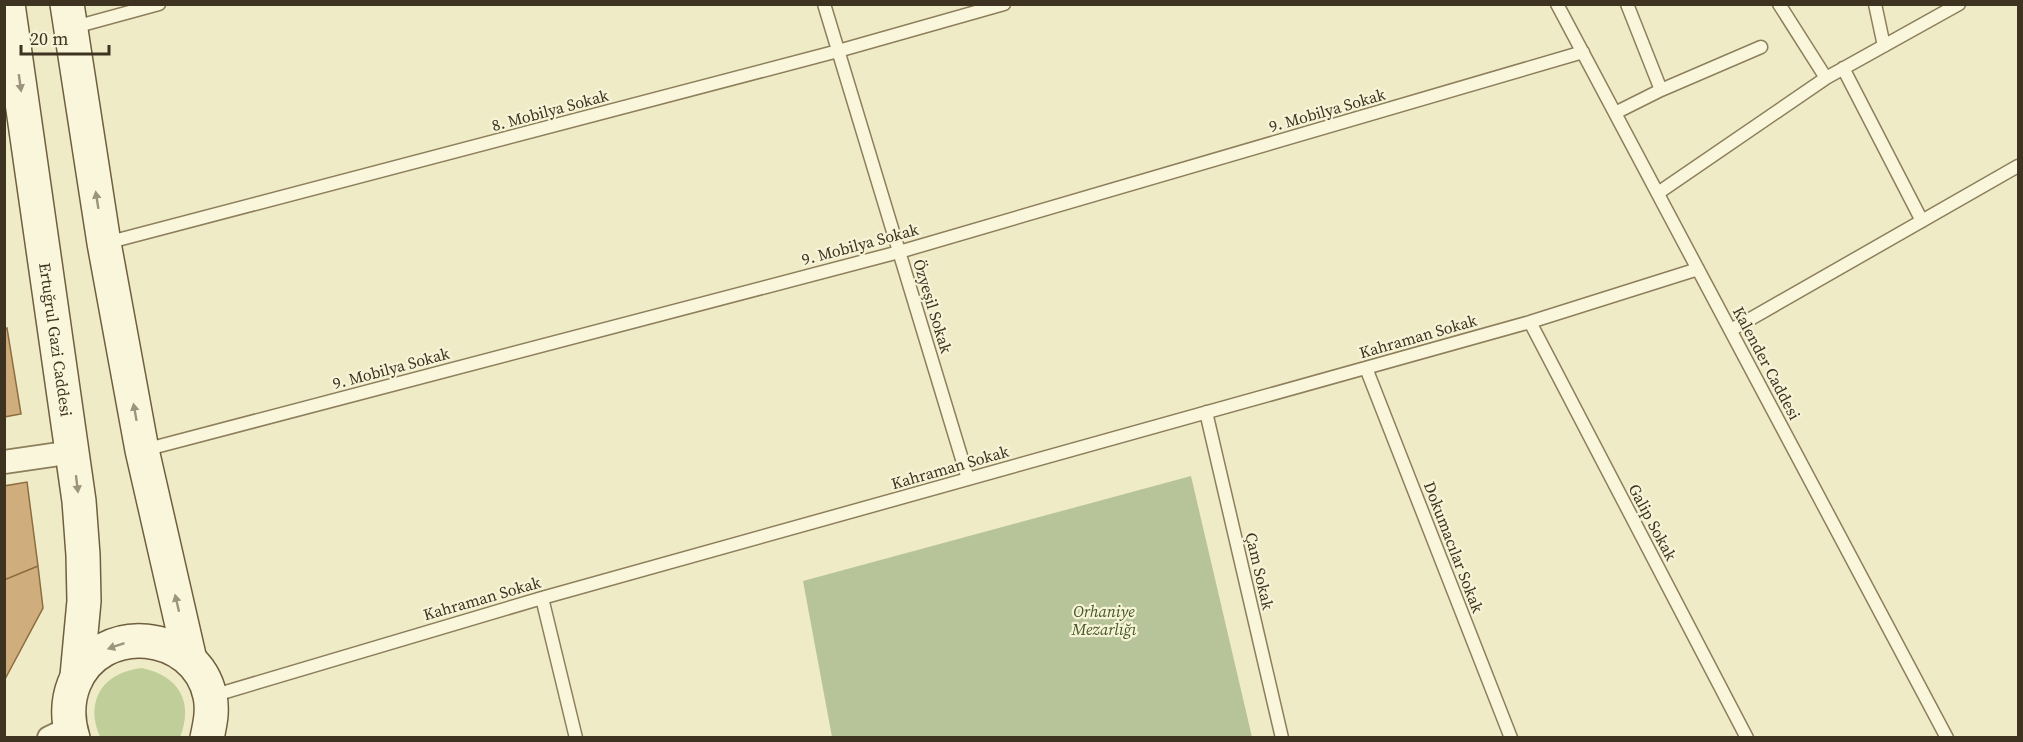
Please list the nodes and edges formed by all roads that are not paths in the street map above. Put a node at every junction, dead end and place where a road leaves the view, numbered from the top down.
1 (8, 4) edge
2 (159, 4) edge
3 (824, 4) edge
4 (1004, 4) edge
5 (1557, 4) edge
6 (1627, 4) edge
7 (1779, 4) edge
8 (1875, 4) edge
9 (1959, 4) edge
10 (69, 16) edge
11 (1884, 46) junction
12 (1761, 47) dead end
13 (838, 51) junction
14 (1583, 52) junction
15 (1843, 68) junction
16 (1826, 78) junction
17 (1661, 90) junction
18 (1615, 113) junction
19 (2019, 166) edge
20 (1658, 193) junction
21 (1922, 221) junction
22 (104, 243) junction
23 (899, 252) junction
24 (1698, 269) junction
25 (1530, 322) junction
26 (1731, 330) junction
27 (1366, 368) junction
28 (1206, 412) junction
29 (142, 450) junction
30 (73, 452) junction
31 (4, 462) edge
32 (968, 479) junction
33 (542, 598) junction
34 (190, 660) junction
35 (77, 676) junction
36 (210, 696) junction
37 (64, 734) edge
38 (207, 738) edge
39 (576, 738) edge
40 (1282, 738) edge
41 (1511, 738) edge
42 (1747, 738) edge
43 (1947, 738) edge

1 -> 30 main road, Ertuğrul Gazi Caddesi
2 - 10 lane
3 - 13 lane, Özyeşil Sokak
4 - 13 lane, 8. Mobilya Sokak
5 - 14 lane, Kalender Caddesi
6 - 17 lane
7 - 16 lane
8 - 11 lane
9 - 11 lane
22 -> 10 main road
11 - 15 lane
12 - 17 lane
13 - 22 lane, 8. Mobilya Sokak
13 - 23 lane, Özyeşil Sokak
14 - 18 lane, Kalender Caddesi
14 - 23 lane, 9. Mobilya Sokak
15 - 16 lane
15 - 21 lane
16 - 20 lane
17 - 18 lane
18 - 20 lane, Kalender Caddesi
19 - 21 lane
20 - 24 lane, Kalender Caddesi
21 - 26 lane
29 -> 22 main road
23 - 29 lane, 9. Mobilya Sokak
23 - 32 lane, Özyeşil Sokak
24 - 25 lane, Kahraman Sokak
24 - 26 lane, Kalender Caddesi
25 - 27 lane, Kahraman Sokak
25 - 42 lane, Galip Sokak
26 - 43 lane, Kalender Caddesi
27 - 28 lane, Kahraman Sokak
27 - 41 lane, Dokumacılar Sokak
28 - 32 lane, Kahraman Sokak
28 - 40 lane, Çam Sokak
34 -> 29 main road
30 - 31 street
30 -> 35 main road, Ertuğrul Gazi Caddesi
32 - 33 lane, Kahraman Sokak
33 - 36 lane, Kahraman Sokak
33 - 39 lane
34 -> 35 main road
34 - 36 main road
35 - 37 main road, Ertuğrul Gazi Caddesi
36 - 38 main road

